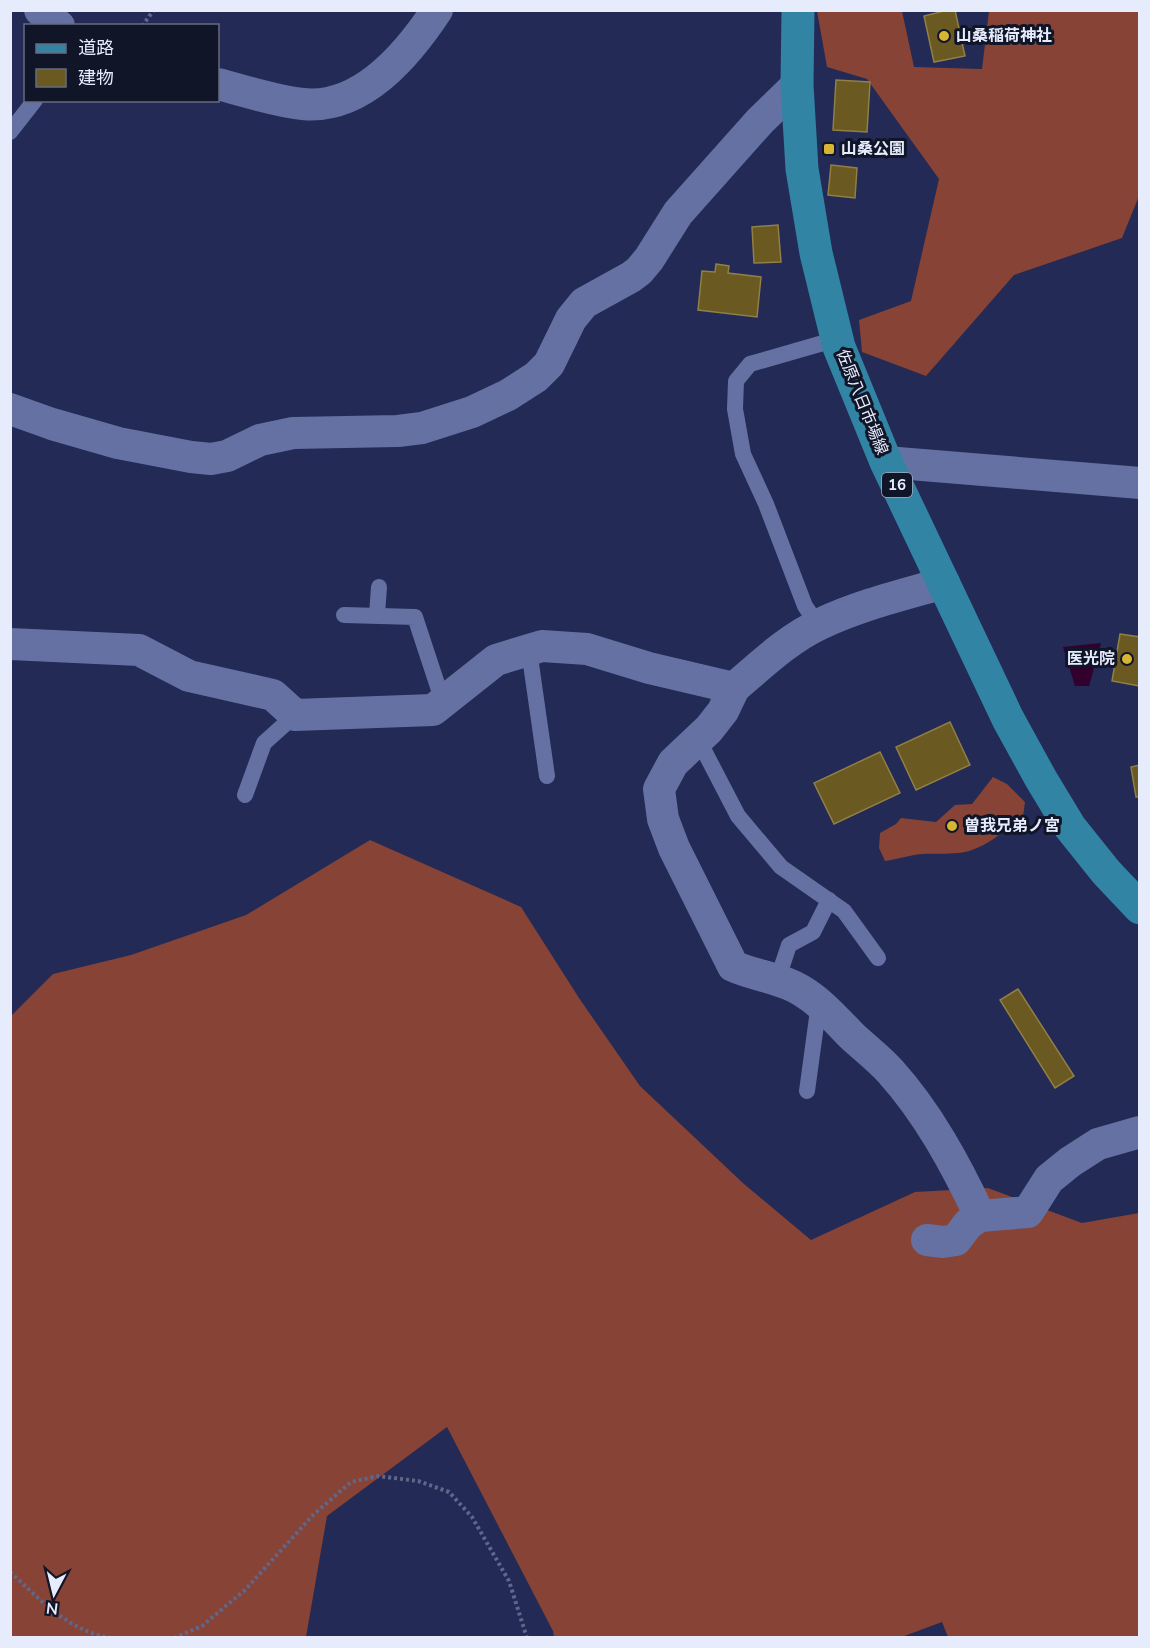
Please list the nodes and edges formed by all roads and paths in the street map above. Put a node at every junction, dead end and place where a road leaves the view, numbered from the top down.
1 (40, 10) edge
2 (154, 10) edge
3 (437, 10) edge
4 (798, 10) edge
5 (56, 24) edge
6 (144, 24) edge
7 (219, 84) edge
8 (797, 85) junction
9 (33, 102) edge
10 (10, 132) edge
11 (837, 339) junction
12 (10, 409) edge
13 (886, 462) junction
14 (1140, 483) edge
15 (944, 583) junction
16 (379, 587) dead end
17 (344, 615) dead end
18 (377, 615) junction
19 (818, 625) junction
20 (10, 644) edge
21 (529, 650) junction
22 (734, 688) junction
23 (442, 702) junction
24 (295, 715) junction
25 (698, 739) junction
26 (547, 776) dead end
27 (245, 795) dead end
28 (829, 900) junction
29 (1140, 908) edge
30 (878, 958) dead end
31 (777, 981) junction
32 (819, 1002) junction
33 (807, 1092) dead end
34 (1140, 1132) edge
35 (980, 1216) junction
36 (927, 1240) dead end
37 (10, 1572) edge
38 (111, 1638) edge
39 (174, 1638) edge
40 (527, 1638) edge

1 - 5 street
2 - 6 path
3 - 7 street
4 - 8 main road, 佐原八日市場線 / 16
8 - 11 main road, 佐原八日市場線 / 16
8 - 12 street
9 - 10 lane
11 - 13 main road, 佐原八日市場線 / 16
11 - 19 lane
13 - 14 street
13 - 15 main road, 佐原八日市場線 / 16
15 - 19 street
15 - 29 main road, 佐原八日市場線 / 16
16 - 18 lane
17 - 18 lane
18 - 23 lane
19 - 22 street
20 - 24 street
21 - 22 street
21 - 23 street
21 - 26 lane
22 - 25 street
23 - 24 street
24 - 27 lane
25 - 28 lane
25 - 31 street
28 - 30 lane
28 - 31 lane
31 - 32 street
32 - 33 lane
32 - 35 street
34 - 35 street
35 - 36 street
37 - 38 path
39 - 40 path

